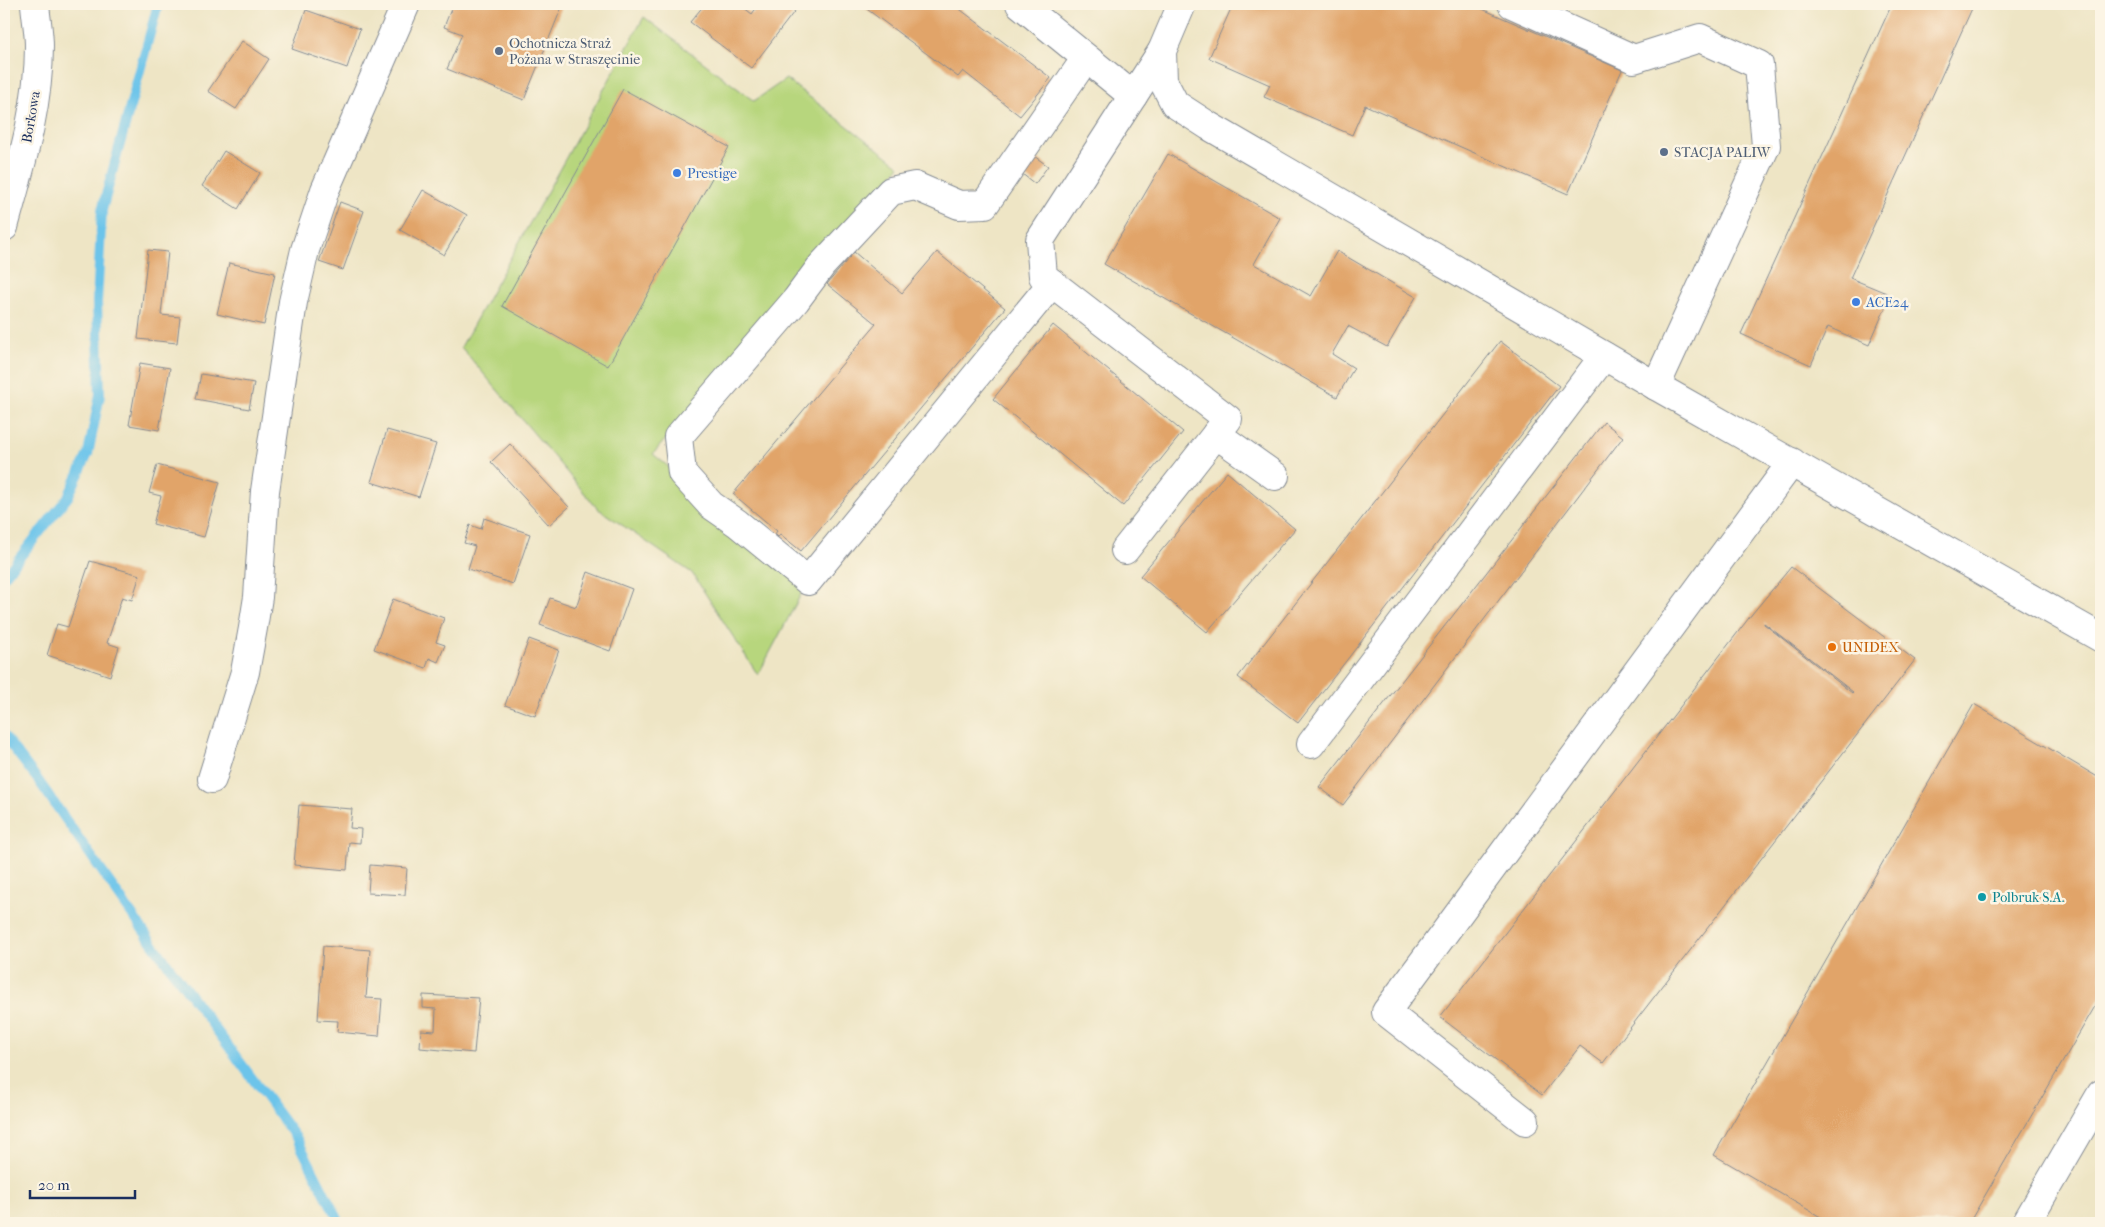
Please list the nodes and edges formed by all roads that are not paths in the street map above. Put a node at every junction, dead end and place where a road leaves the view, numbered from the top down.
1 (35, 4) edge
2 (406, 4) edge
3 (1020, 4) edge
4 (1182, 4) edge
5 (1512, 4) edge
6 (1162, 51) junction
7 (1086, 58) junction
8 (1133, 96) junction
9 (4, 228) edge
10 (1052, 283) junction
11 (1604, 356) junction
12 (1656, 386) junction
13 (1216, 434) junction
14 (1792, 462) junction
15 (1275, 476) dead end
16 (1125, 550) dead end
17 (2101, 638) edge
18 (1311, 744) dead end
19 (212, 779) dead end
20 (2101, 1094) edge
21 (1526, 1121) dead end
22 (2026, 1223) edge

1 - 9 street, Borkowa
2 - 19 street
3 - 7 street
4 - 6 street
5 - 12 street
6 - 8 street
6 - 11 street
7 - 8 street
7 - 10 street
8 - 10 street
10 - 13 street
11 - 12 street
11 - 18 street
12 - 14 street
13 - 15 street
13 - 16 street
14 - 17 street
14 - 21 street
20 - 22 street

